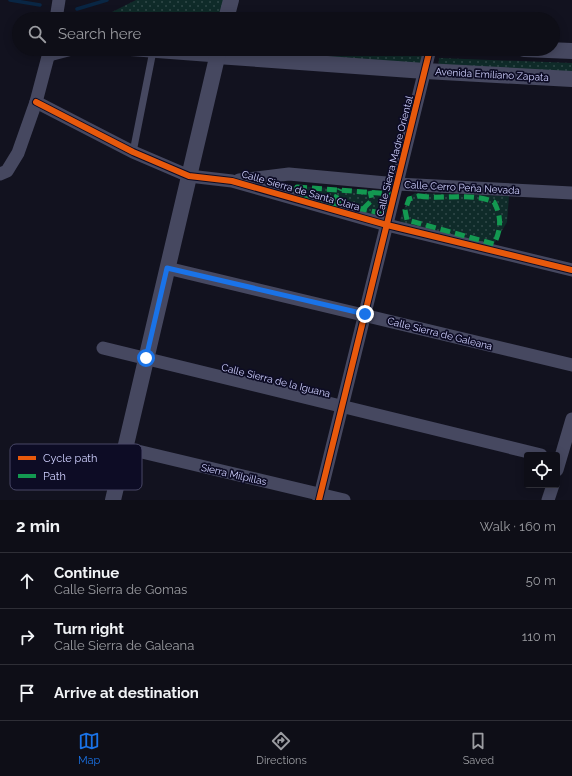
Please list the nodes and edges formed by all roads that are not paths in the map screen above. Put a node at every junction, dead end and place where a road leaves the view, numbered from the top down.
1 (60, 0) edge
2 (231, 0) edge
3 (57, 12) edge
4 (228, 12) edge
5 (560, 50) edge
6 (572, 51) edge
7 (49, 56) edge
8 (153, 56) edge
9 (217, 56) edge
10 (262, 56) edge
11 (428, 56) edge
12 (425, 71) junction
13 (572, 79) edge
14 (36, 102) junction
15 (133, 152) junction
16 (3, 173) edge
17 (189, 176) junction
18 (232, 181) junction
19 (397, 184) junction
20 (572, 193) edge
21 (387, 226) junction
22 (167, 268) junction
23 (572, 270) edge
24 (365, 314) junction
25 (103, 348) dead end
26 (146, 358) junction
27 (572, 365) edge
28 (342, 407) junction
29 (572, 419) edge
30 (126, 444) edge
31 (142, 452) edge
32 (529, 452) edge
33 (562, 463) edge
34 (552, 488) edge
35 (115, 490) edge
36 (320, 497) edge
37 (113, 500) edge
38 (344, 500) edge
39 (548, 500) edge

1 - 3 street
2 - 4 street
5 - 6 street
7 - 14 street
8 - 15 lane
9 - 17 street
10 - 12 street, Avenida Emiliano Zapata
11 - 12 street, Calle Sierra Madre Oriental
12 - 13 street, Avenida Emiliano Zapata
12 - 19 street, Calle Sierra Madre Oriental
14 - 15 street, Calle Sierra de Santa Clara
14 - 16 street
15 - 17 street, Calle Sierra de Santa Clara
17 - 18 street, Calle Sierra de Santa Clara
17 - 22 street
18 - 19 street, Calle Cerro Peña Nevada
18 - 21 street, Calle Sierra de Santa Clara
19 - 20 street, Calle Cerro Peña Nevada
19 - 21 street, Calle Sierra Madre Oriental
21 - 23 street, Calle Sierra de Santa Clara
21 - 24 street, Calle Sierra Madre Oriental
22 - 24 street, Calle Sierra de Galeana
22 - 26 street
24 - 27 street, Calle Sierra de Galeana
24 - 28 street, Calle Sierra Madre Oriental
25 - 26 street, Calle Sierra de la Iguana
26 - 28 street, Calle Sierra de la Iguana
26 - 30 street
28 - 32 street, Calle Sierra de la Iguana
28 - 36 street, Calle Sierra Madre Oriental
29 - 33 street
31 - 36 street, Sierra Milpillas
34 - 39 street
35 - 37 street
36 - 38 street, Sierra Milpillas

